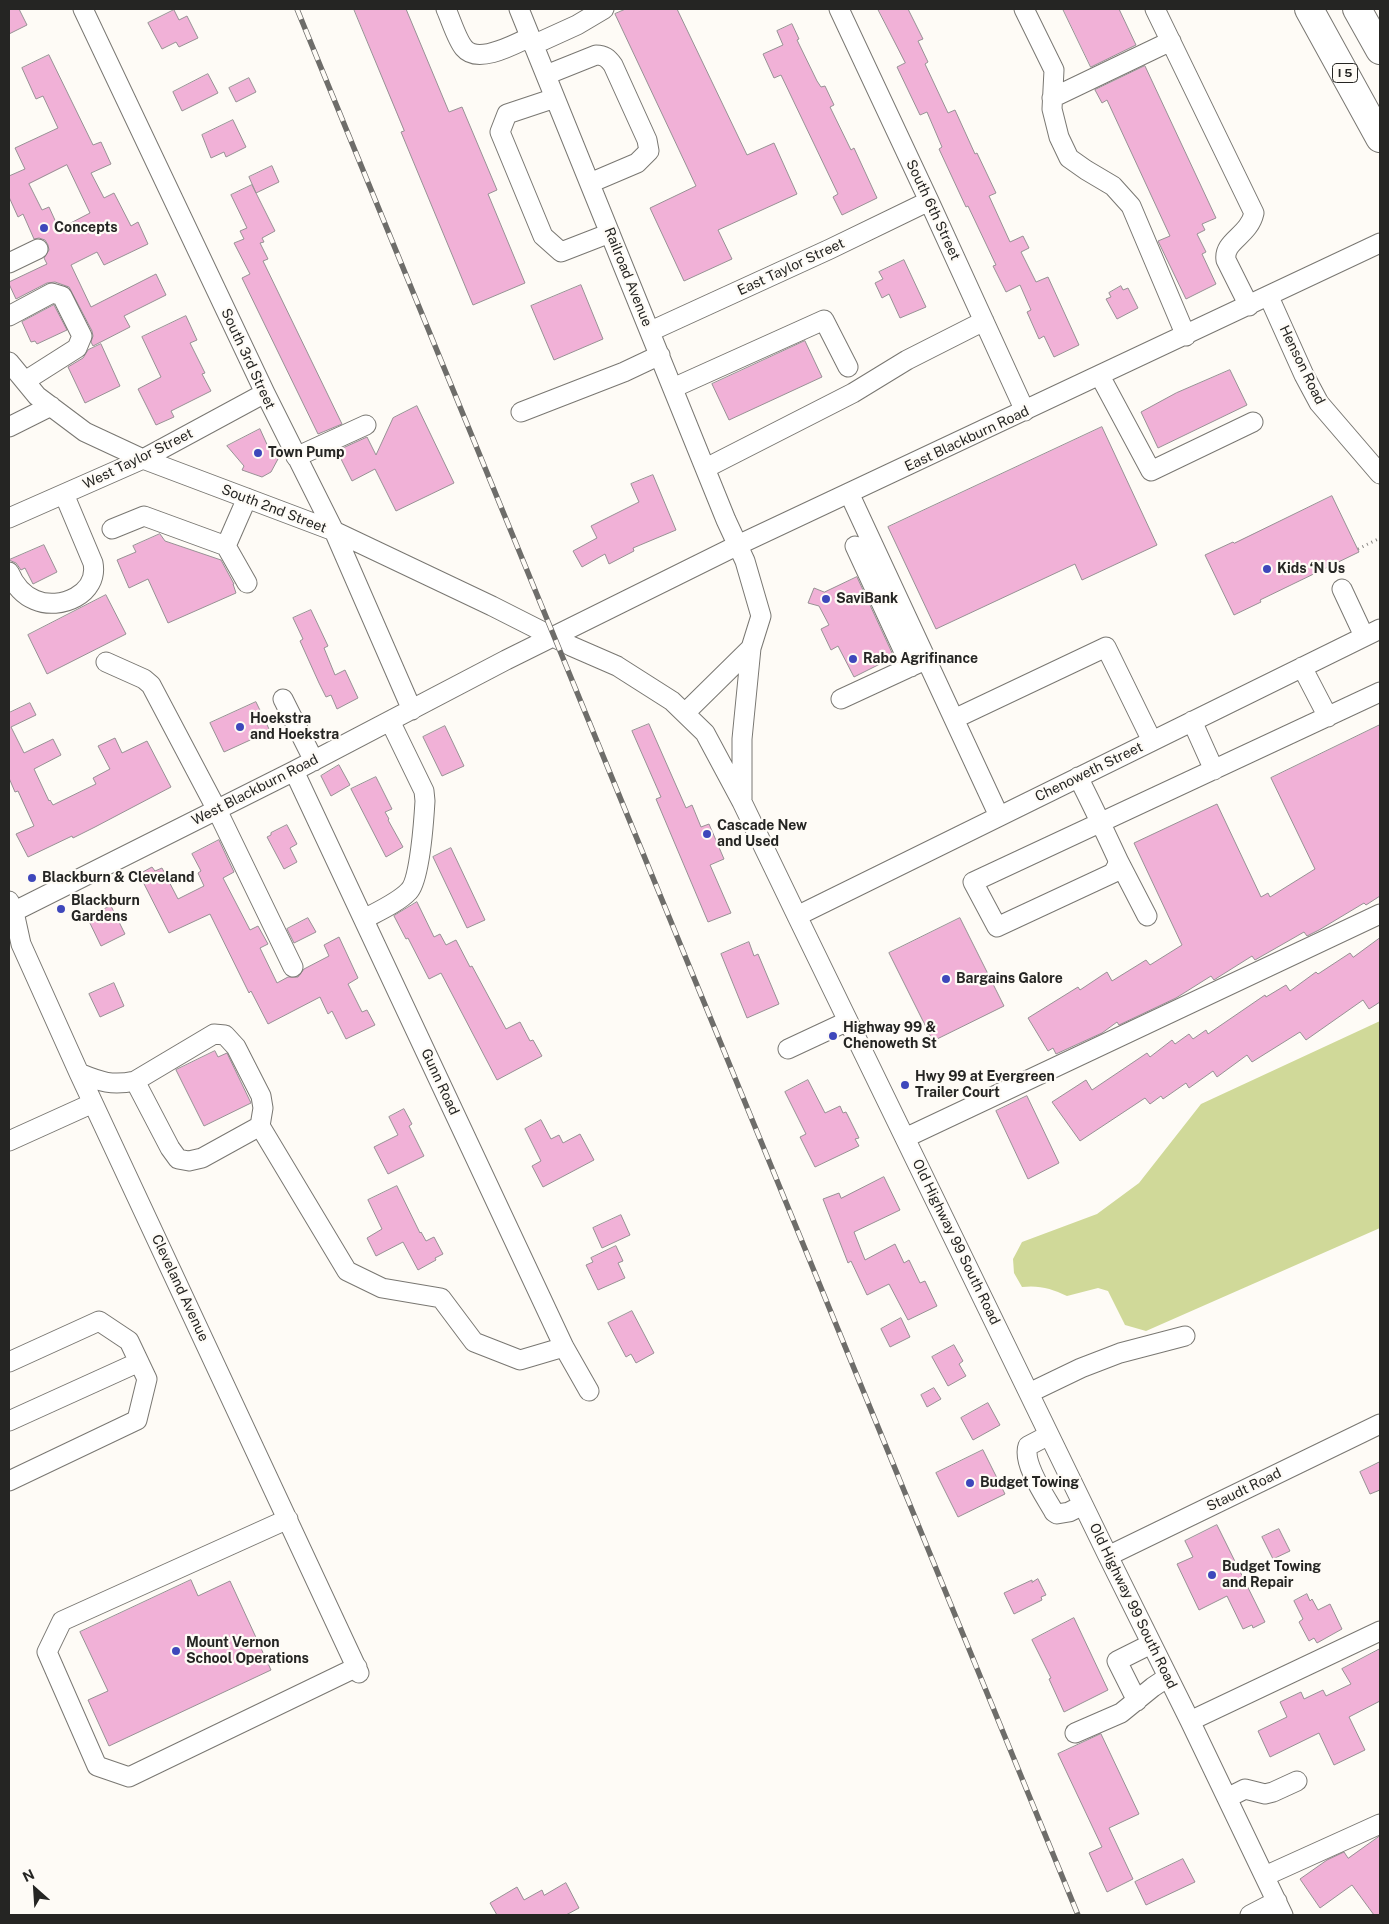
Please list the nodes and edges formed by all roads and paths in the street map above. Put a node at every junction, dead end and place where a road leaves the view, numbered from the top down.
1 (83, 9) edge
2 (446, 9) edge
3 (519, 9) edge
4 (604, 9) edge
5 (839, 9) edge
6 (1024, 9) edge
7 (1155, 9) edge
8 (1309, 9) edge
9 (1357, 9) edge
10 (532, 41) junction
11 (1171, 41) junction
12 (1380, 50) edge
13 (546, 75) junction
14 (555, 98) junction
15 (1052, 98) junction
16 (1380, 138) edge
17 (590, 183) junction
18 (930, 201) junction
19 (610, 233) junction
20 (1380, 243) edge
21 (38, 250) dead end
22 (9, 263) edge
23 (1269, 297) junction
24 (1249, 306) junction
25 (9, 316) edge
26 (984, 321) junction
27 (651, 331) junction
28 (1186, 336) junction
29 (660, 354) junction
30 (9, 362) edge
31 (848, 367) dead end
32 (1100, 376) junction
33 (25, 381) junction
34 (673, 388) junction
35 (265, 393) junction
36 (50, 406) junction
37 (522, 412) dead end
38 (1025, 412) junction
39 (1253, 422) dead end
40 (366, 425) dead end
41 (9, 427) edge
42 (296, 458) junction
43 (143, 459) junction
44 (706, 468) junction
45 (1380, 474) edge
46 (849, 493) junction
47 (64, 494) junction
48 (247, 498) junction
49 (9, 518) edge
50 (112, 529) dead end
51 (334, 531) junction
52 (1380, 538) edge
53 (738, 545) junction
54 (226, 546) junction
55 (855, 546) dead end
56 (1358, 549) dead end
57 (9, 572) edge
58 (247, 583) dead end
59 (1342, 589) dead end
60 (1372, 633) edge
61 (554, 637) junction
62 (751, 648) junction
63 (106, 662) dead end
64 (919, 664) junction
65 (1302, 666) junction
66 (1380, 692) edge
67 (284, 699) dead end
68 (841, 699) dead end
69 (412, 710) junction
70 (685, 713) junction
71 (1328, 717) junction
72 (954, 719) junction
73 (390, 721) junction
74 (1192, 721) junction
75 (1152, 741) junction
76 (314, 761) junction
77 (1214, 770) junction
78 (294, 771) junction
79 (1078, 777) junction
80 (742, 802) junction
81 (216, 810) junction
82 (999, 816) junction
83 (1101, 823) junction
84 (1118, 860) junction
85 (10, 909) edge
86 (1380, 914) edge
87 (797, 916) junction
88 (1147, 916) dead end
89 (364, 919) junction
90 (293, 967) dead end
91 (848, 1021) junction
92 (788, 1049) dead end
93 (79, 1073) junction
94 (135, 1081) junction
95 (93, 1103) junction
96 (260, 1126) junction
97 (905, 1138) junction
98 (9, 1141) edge
99 (1185, 1336) dead end
100 (564, 1347) junction
101 (9, 1362) edge
102 (139, 1362) junction
103 (589, 1391) dead end
104 (1029, 1393) junction
105 (9, 1421) edge
106 (1380, 1424) edge
107 (1049, 1435) junction
108 (9, 1481) edge
109 (1083, 1505) junction
110 (288, 1519) junction
111 (1108, 1556) junction
112 (1380, 1631) edge
113 (1151, 1644) junction
114 (1168, 1677) junction
115 (1136, 1701) junction
116 (1190, 1721) junction
117 (1075, 1733) dead end
118 (1296, 1781) dead end
119 (1227, 1798) junction
120 (1380, 1824) edge
121 (1265, 1876) junction
122 (1280, 1908) edge
123 (1250, 1915) edge

1 - 35 street, South 3rd Street
2 - 10 street
3 - 10 street, Railroad Avenue
4 - 10 street
5 - 18 street, South 6th Street
6 - 15 street
7 - 11 street
8 - 16 highway, I 5
9 - 12 highway
10 - 13 street, Railroad Avenue
11 - 15 street
11 - 24 street
13 - 14 street, Railroad Avenue
13 - 17 street
14 - 17 street, Railroad Avenue
14 - 19 street
15 - 28 street
17 - 19 street, Railroad Avenue
18 - 26 street, South 6th Street
18 - 27 street, East Taylor Street
19 - 27 street, Railroad Avenue
20 - 23 street, East Blackburn Road
21 - 22 street
23 - 24 street, East Blackburn Road
23 - 45 street, Henson Road
24 - 28 street, East Blackburn Road
25 - 33 street
26 - 38 street, South 6th Street
26 - 44 street
27 - 29 street, Railroad Avenue
28 - 32 street, East Blackburn Road
29 - 34 street, Railroad Avenue
29 - 37 street
30 - 33 street, South 2nd Street
31 - 34 street
32 - 38 street, East Blackburn Road
32 - 39 street
33 - 36 street, South 2nd Street
34 - 44 street, Railroad Avenue
35 - 42 street, South 3rd Street
35 - 43 street, West Taylor Street
36 - 41 street
36 - 43 street, South 2nd Street
38 - 46 street, East Blackburn Road
40 - 42 street
42 - 51 street, South 3rd Street
43 - 47 street, West Taylor Street
43 - 48 street, South 2nd Street
44 - 53 street, Railroad Avenue
46 - 53 street, East Blackburn Road
46 - 64 street
47 - 49 street, West Taylor Street
47 - 57 street
48 - 51 street, South 2nd Street
48 - 54 street
50 - 54 street
51 - 61 street, South 2nd Street
51 - 69 street, South 3rd Street
52 - 56 path
53 - 61 street, East Blackburn Road
53 - 62 street, Railroad Avenue
54 - 58 street
55 - 64 street
59 - 60 street
60 - 65 street, Chenoweth Street
61 - 69 street, West Blackburn Road
61 - 70 street, Old Highway 99 South Road
62 - 70 street
62 - 80 street, Railroad Avenue
63 - 81 street
64 - 68 street
64 - 72 street
65 - 71 street
65 - 74 street, Chenoweth Street
66 - 71 street
67 - 76 street
69 - 73 street, West Blackburn Road
70 - 80 street, Old Highway 99 South Road
71 - 77 street
72 - 75 street
72 - 82 street
73 - 76 street, West Blackburn Road
73 - 89 street
74 - 75 street, Chenoweth Street
74 - 77 street
75 - 79 street, Chenoweth Street
76 - 78 street, West Blackburn Road
77 - 83 street
78 - 81 street, West Blackburn Road
78 - 89 street, Gunn Road
79 - 82 street, Chenoweth Street
79 - 83 street
80 - 87 street, Old Highway 99 South Road
81 - 85 street, West Blackburn Road
81 - 90 street
82 - 87 street, Chenoweth Street
83 - 84 street
83 - 84 street
84 - 88 street
85 - 93 street, Cleveland Avenue
86 - 97 street
87 - 91 street, Old Highway 99 South Road
89 - 100 street, Gunn Road
91 - 92 street
91 - 97 street, Old Highway 99 South Road
93 - 94 street
93 - 95 street, Cleveland Avenue
94 - 96 street
94 - 96 street
95 - 98 street
95 - 110 street, Cleveland Avenue
96 - 100 street
97 - 104 street, Old Highway 99 South Road
99 - 104 street
100 - 103 street, Gunn Road
101 - 102 street
102 - 105 street
102 - 108 street
104 - 107 street, Old Highway 99 South Road
106 - 111 street, Staudt Road
107 - 109 street, Old Highway 99 South Road
107 - 109 street
109 - 111 street, Old Highway 99 South Road
110 - 110 street, Cleveland Avenue
111 - 113 street, Old Highway 99 South Road
112 - 116 street
113 - 114 street, Old Highway 99 South Road
113 - 115 street
114 - 115 street
114 - 116 street, Old Highway 99 South Road
115 - 117 street
116 - 119 street, Old Highway 99 South Road
118 - 119 street
119 - 121 street, Old Highway 99 South Road
120 - 121 street
121 - 122 street, Old Highway 99 South Road
122 - 123 street

